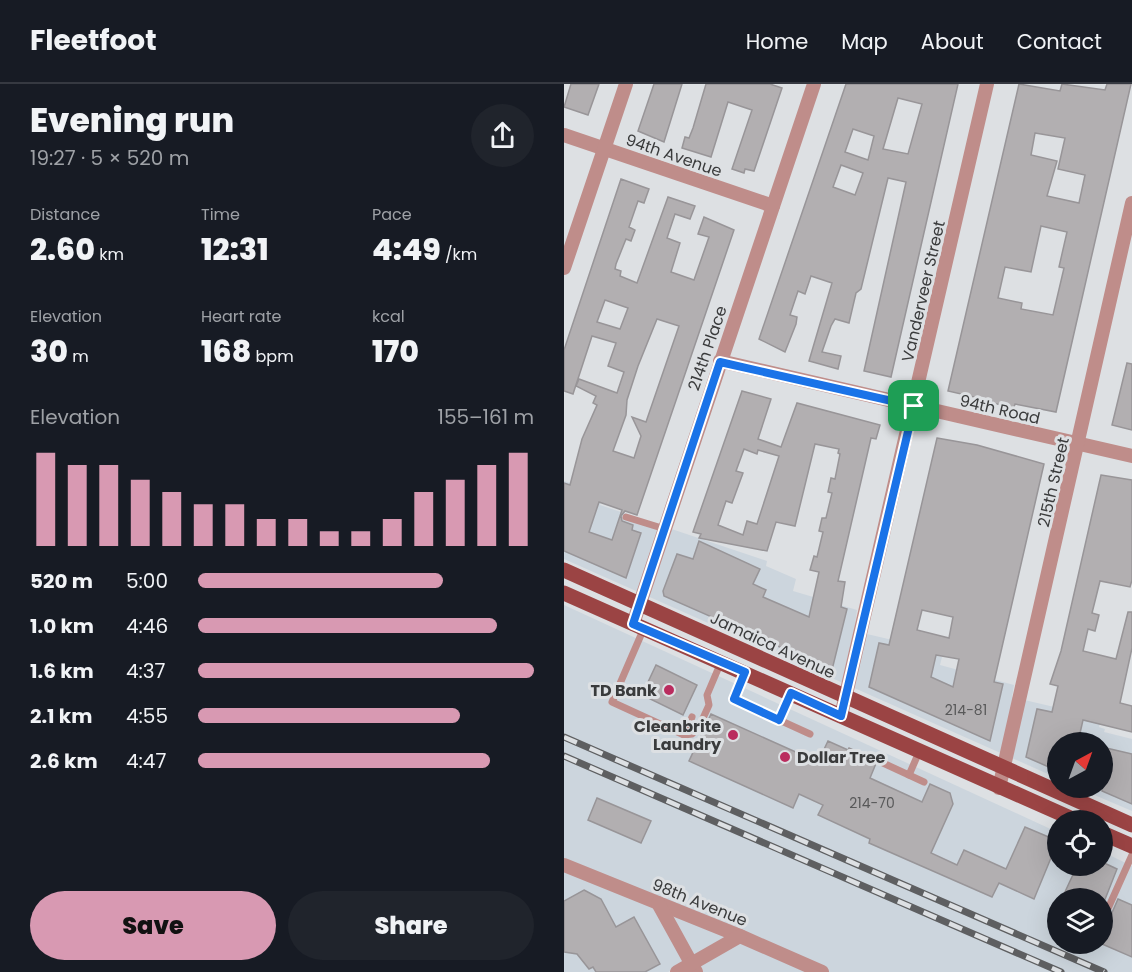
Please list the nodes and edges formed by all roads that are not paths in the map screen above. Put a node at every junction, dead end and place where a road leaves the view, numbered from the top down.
1 (626, 84) edge
2 (814, 84) edge
3 (987, 84) edge
4 (564, 135) edge
5 (604, 148) junction
6 (1132, 203) edge
7 (773, 206) junction
8 (564, 268) edge
9 (720, 362) junction
10 (914, 406) junction
11 (1078, 444) junction
12 (1132, 456) edge
13 (627, 517) dead end
14 (665, 529) junction
15 (564, 570) edge
16 (564, 593) edge
17 (640, 604) junction
18 (638, 626) junction
19 (721, 662) junction
20 (745, 672) junction
21 (791, 693) junction
22 (707, 695) junction
23 (847, 698) junction
24 (699, 700) dead end
25 (841, 716) junction
26 (692, 717) dead end
27 (779, 720) junction
28 (810, 734) dead end
29 (684, 735) junction
30 (919, 752) junction
31 (883, 763) dead end
32 (1004, 769) junction
33 (909, 775) junction
34 (924, 782) dead end
35 (999, 788) junction
36 (1051, 810) edge
37 (1132, 825) edge
38 (1113, 838) edge
39 (1132, 846) edge
40 (1132, 855) edge
41 (564, 865) edge
42 (1113, 897) edge
43 (658, 903) junction
44 (740, 936) junction
45 (694, 968) edge
46 (677, 972) edge
47 (822, 972) edge

1 - 5 street
2 - 7 street, 214th Place
3 - 10 street, Vanderveer Street
4 - 5 street, 94th Avenue
5 - 7 street, 94th Avenue
5 - 8 street
6 - 11 street, 215th Street
7 - 9 street, 214th Place
9 - 10 street, 94th Road
9 - 14 street, 214th Place
10 - 11 street, 94th Road
10 - 23 street, Vanderveer Street
11 - 12 street, 94th Road
11 - 32 street, 215th Street
13 - 14 lane
14 - 17 street, 214th Place
15 - 17 main road, Jamaica Avenue
16 - 18 main road
17 - 18 street, 214th Place
17 - 23 main road, Jamaica Avenue
18 - 19 main road
18 - 29 lane
19 - 20 main road
19 - 22 lane
20 - 21 main road
20 - 27 lane
21 - 25 main road
21 - 27 lane
22 - 24 lane
22 - 29 lane
23 - 25 street, Vanderveer Street
23 - 32 main road, Jamaica Avenue
25 - 30 main road
26 - 29 lane
27 - 28 lane
30 - 33 lane
30 - 35 main road
31 - 33 lane
32 - 35 street, 215th Street
32 - 37 main road, Jamaica Avenue
33 - 34 lane
35 - 36 main road
38 - 39 main road
40 - 42 lane
41 - 43 street, 98th Avenue
43 - 44 street, 98th Avenue
43 - 45 street
44 - 45 street
44 - 47 street, 98th Avenue
45 - 46 street

